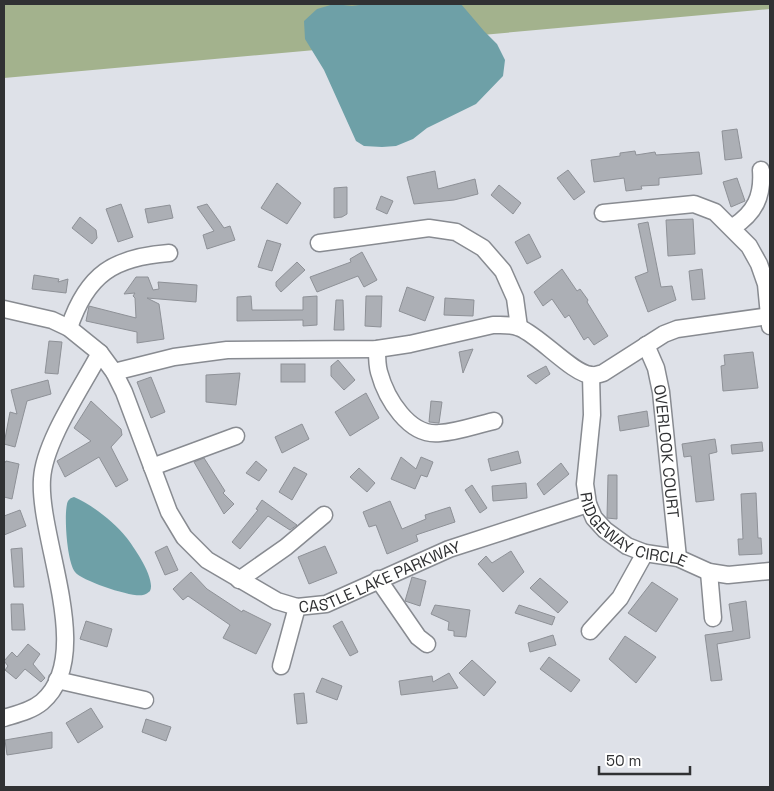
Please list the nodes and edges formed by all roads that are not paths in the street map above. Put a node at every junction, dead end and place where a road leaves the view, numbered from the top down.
1 (761, 170) dead end
2 (604, 213) dead end
3 (733, 227) junction
4 (319, 243) dead end
5 (170, 253) dead end
6 (4, 309) edge
7 (770, 321) edge
8 (519, 327) junction
9 (69, 328) junction
10 (646, 345) junction
11 (377, 349) junction
12 (100, 353) junction
13 (114, 372) junction
14 (592, 375) junction
15 (494, 421) dead end
16 (236, 436) dead end
17 (152, 468) junction
18 (588, 504) junction
19 (324, 515) dead end
20 (645, 554) junction
21 (678, 558) junction
22 (709, 572) junction
23 (770, 572) edge
24 (378, 579) junction
25 (239, 580) junction
26 (297, 607) junction
27 (713, 618) dead end
28 (590, 631) dead end
29 (426, 644) dead end
30 (281, 666) dead end
31 (57, 680) junction
32 (145, 700) dead end
33 (4, 718) edge

1 - 3 street
2 - 3 street
3 - 7 street
4 - 8 street
5 - 9 street
6 - 9 street, CASTLE LAKE PARKWAY
7 - 10 street
8 - 11 street
8 - 14 street
9 - 12 street, CASTLE LAKE PARKWAY
10 - 14 street
10 - 21 street, OVERLOOK COURT
11 - 13 street
11 - 15 street
12 - 13 street, CASTLE LAKE PARKWAY
12 - 31 street
13 - 17 street, CASTLE LAKE PARKWAY
14 - 18 street, RIDGEWAY CIRCLE
16 - 17 street
17 - 25 street, CASTLE LAKE PARKWAY
18 - 20 street, RIDGEWAY CIRCLE
18 - 24 street, CASTLE LAKE PARKWAY
19 - 25 street
20 - 21 street, RIDGEWAY CIRCLE
20 - 28 street
21 - 22 street, RIDGEWAY CIRCLE
22 - 23 street, RIDGEWAY CIRCLE
22 - 27 street
24 - 26 street, CASTLE LAKE PARKWAY
24 - 29 street
25 - 26 street, CASTLE LAKE PARKWAY
26 - 30 street
31 - 32 street
31 - 33 street

